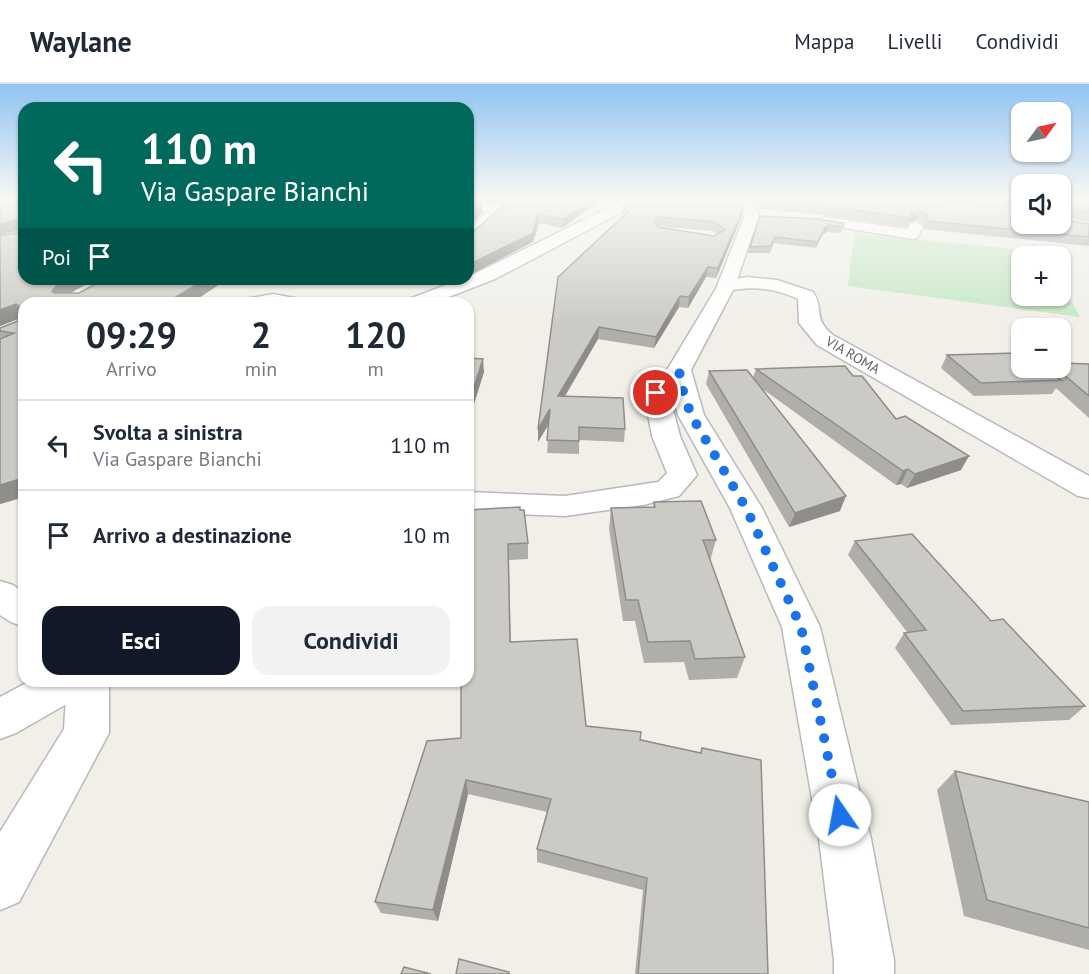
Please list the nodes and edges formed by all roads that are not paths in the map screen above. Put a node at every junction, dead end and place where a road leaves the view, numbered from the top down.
1 (563, 240) edge
2 (741, 240) edge
3 (474, 281) edge
4 (463, 285) edge
5 (726, 286) junction
6 (432, 297) edge
7 (679, 370) junction
8 (1089, 489) edge
9 (474, 502) edge
10 (0, 595) edge
11 (18, 608) edge
12 (58, 687) edge
13 (88, 687) edge
14 (0, 720) edge
15 (0, 883) edge
16 (864, 974) edge

1 - 3 street
2 - 5 street
4 - 6 street
5 - 7 street
5 - 8 street, VIA ROMA
7 - 9 street
7 - 16 street
10 - 11 street
12 - 14 street
13 - 15 street

